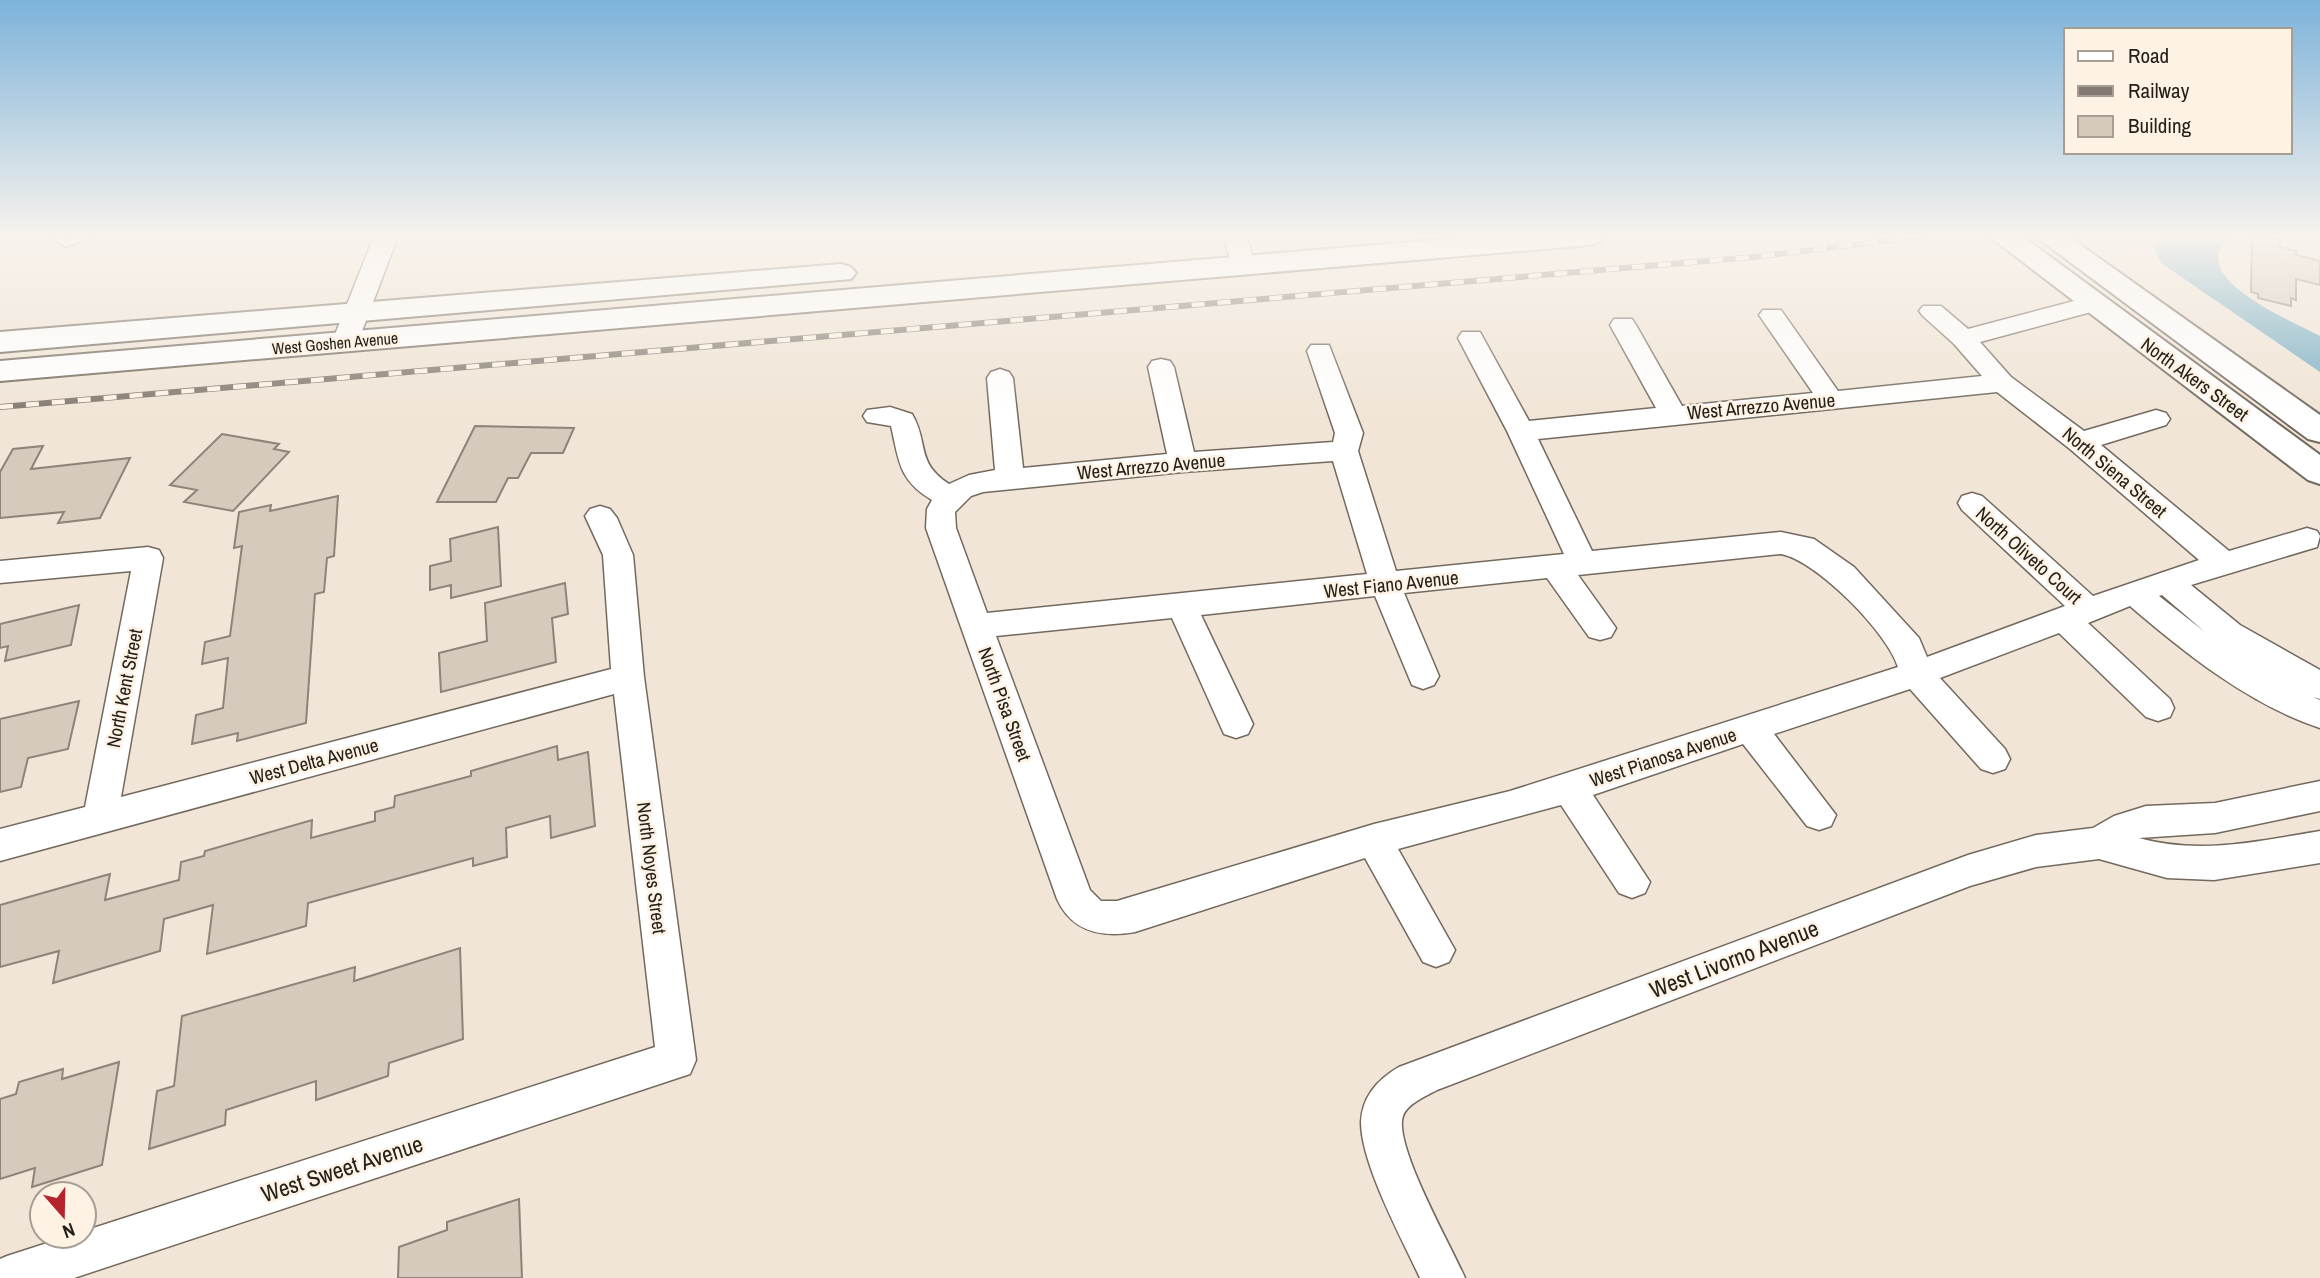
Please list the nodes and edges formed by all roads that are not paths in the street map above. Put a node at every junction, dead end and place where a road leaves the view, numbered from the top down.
1 (362, 296) edge
2 (591, 296) edge
3 (785, 296) edge
4 (2083, 296) edge
5 (2132, 296) edge
6 (2094, 304) junction
7 (1932, 311) dead end
8 (355, 313) junction
9 (1772, 315) dead end
10 (1623, 324) dead end
11 (1471, 338) dead end
12 (1963, 338) junction
13 (0, 342) edge
14 (345, 342) junction
15 (1320, 351) dead end
16 (1161, 367) dead end
17 (0, 371) edge
18 (1000, 378) dead end
19 (2002, 383) junction
20 (1831, 400) junction
21 (1673, 414) junction
22 (877, 416) dead end
23 (2157, 419) dead end
24 (1521, 431) junction
25 (2320, 431) edge
26 (2080, 442) junction
27 (1343, 451) junction
28 (1183, 462) junction
29 (2320, 472) edge
30 (1010, 478) junction
31 (956, 494) junction
32 (1972, 503) dead end
33 (600, 516) dead end
34 (2306, 539) dead end
35 (1568, 564) junction
36 (2225, 565) junction
37 (0, 572) edge
38 (2166, 580) junction
39 (1385, 584) junction
40 (2134, 592) junction
41 (1182, 606) junction
42 (2075, 613) junction
43 (977, 626) junction
44 (1600, 628) dead end
45 (1916, 674) junction
46 (1423, 676) dead end
47 (628, 677) junction
48 (2320, 686) edge
49 (2158, 708) dead end
50 (2320, 715) edge
51 (1237, 724) dead end
52 (1750, 728) junction
53 (1993, 759) dead end
54 (1569, 788) junction
55 (2320, 796) edge
56 (1819, 815) dead end
57 (100, 819) junction
58 (1374, 840) junction
59 (2099, 843) junction
60 (0, 845) edge
61 (2320, 847) edge
62 (1632, 882) dead end
63 (1093, 917) joint
64 (1436, 950) dead end
65 (676, 1060) joint
66 (7, 1278) edge
67 (1443, 1278) edge

1 - 8 street
2 - 8 main road, West Goshen Avenue
3 - 14 main road, West Goshen Avenue
4 - 6 main road, North Akers Street
5 - 25 main road, North Akers Street
6 - 12 street
6 - 29 main road, North Akers Street
7 - 12 street, North Siena Street
8 - 13 main road, West Goshen Avenue
8 - 14 street
9 - 20 street
10 - 21 street
11 - 24 street
12 - 19 street, North Siena Street
14 - 17 main road, West Goshen Avenue
15 - 27 street
16 - 28 street
18 - 30 street
19 - 20 street, West Arrezzo Avenue
19 - 26 street, North Siena Street
20 - 21 street, West Arrezzo Avenue
21 - 24 street, West Arrezzo Avenue
22 - 31 street
23 - 26 street
24 - 35 street
26 - 36 street, North Siena Street
27 - 28 street, West Arrezzo Avenue
27 - 39 street
28 - 30 street, West Arrezzo Avenue
30 - 31 street, West Arrezzo Avenue
31 - 43 street, North Pisa Street
32 - 42 street, North Oliveto Court
33 - 47 street, North Noyes Street
34 - 36 street, West Pianosa Avenue
35 - 39 street, West Fiano Avenue
35 - 44 street
35 - 45 street, West Fiano Avenue
36 - 38 street, West Pianosa Avenue
37 - 57 street, North Kent Street
38 - 40 street, West Pianosa Avenue
38 - 48 street
39 - 41 street, West Fiano Avenue
39 - 46 street
40 - 42 street, West Pianosa Avenue
40 - 50 street
41 - 43 street, West Fiano Avenue
41 - 51 street
42 - 45 street, West Pianosa Avenue
42 - 49 street, North Oliveto Court
43 - 63 street, North Pisa Street
45 - 52 street, West Pianosa Avenue
45 - 53 street
47 - 57 street, West Delta Avenue
47 - 65 street, North Noyes Street
52 - 54 street, West Pianosa Avenue
52 - 56 street
54 - 58 street, West Pianosa Avenue
54 - 62 street
55 - 59 street, West Livorno Avenue
57 - 60 street, West Delta Avenue
58 - 63 street, West Pianosa Avenue
58 - 64 street
59 - 61 street, West Livorno Avenue
59 - 67 street, West Livorno Avenue
65 - 66 street, West Sweet Avenue

